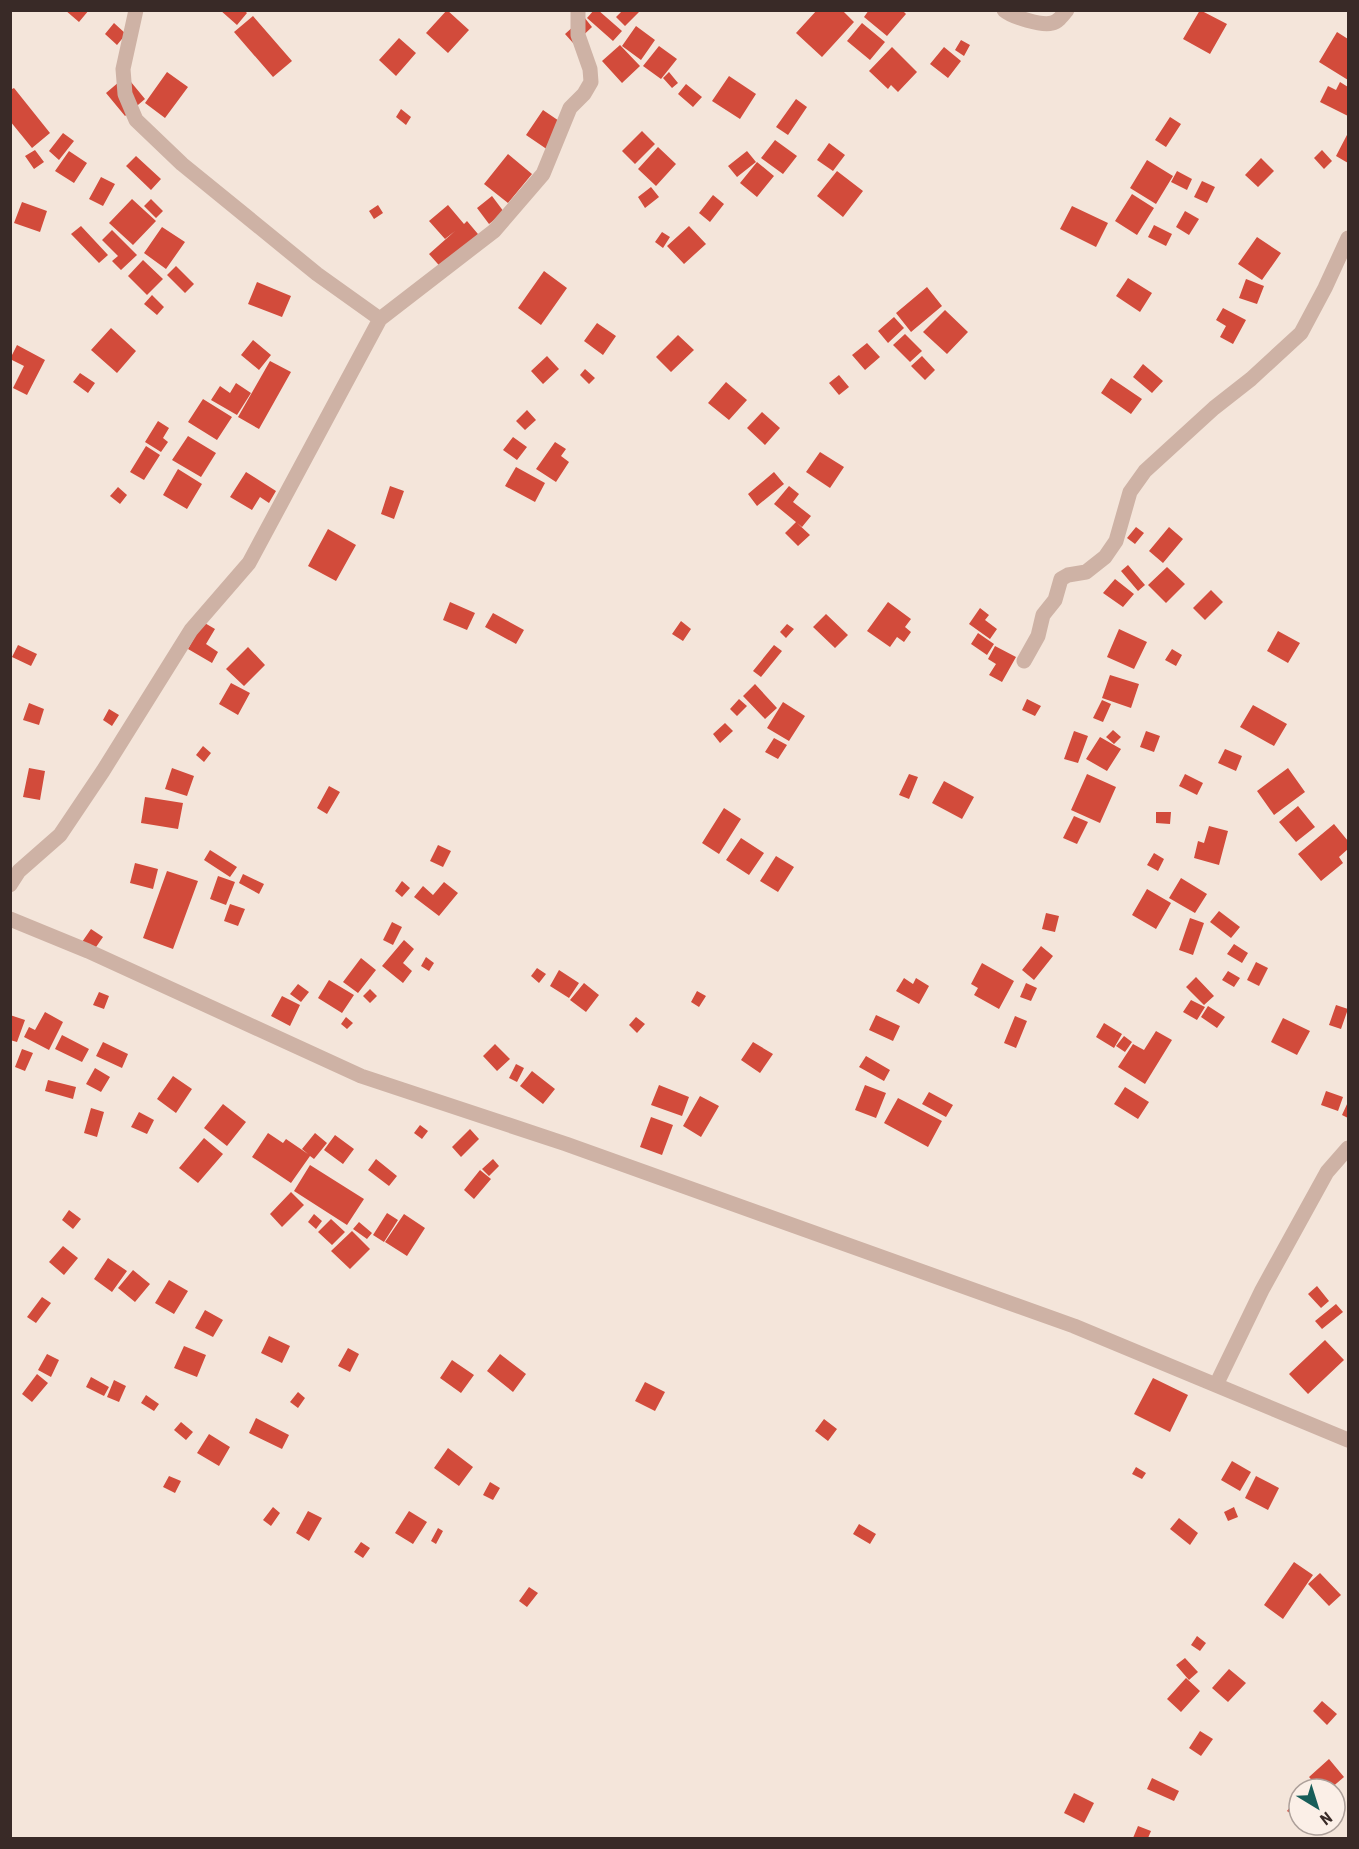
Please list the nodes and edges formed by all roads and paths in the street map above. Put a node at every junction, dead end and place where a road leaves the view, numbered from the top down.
1 (136, 10) edge
2 (578, 10) edge
3 (1004, 10) edge
4 (1067, 10) edge
5 (1348, 238) edge
6 (380, 319) junction
7 (1024, 661) dead end
8 (10, 885) edge
9 (10, 919) edge
10 (1348, 1148) edge
11 (1216, 1385) junction
12 (1348, 1440) edge

1 - 6 street
2 - 6 street
3 - 4 street
5 - 7 street
6 - 8 street
9 - 11 street
10 - 11 street
11 - 12 street

